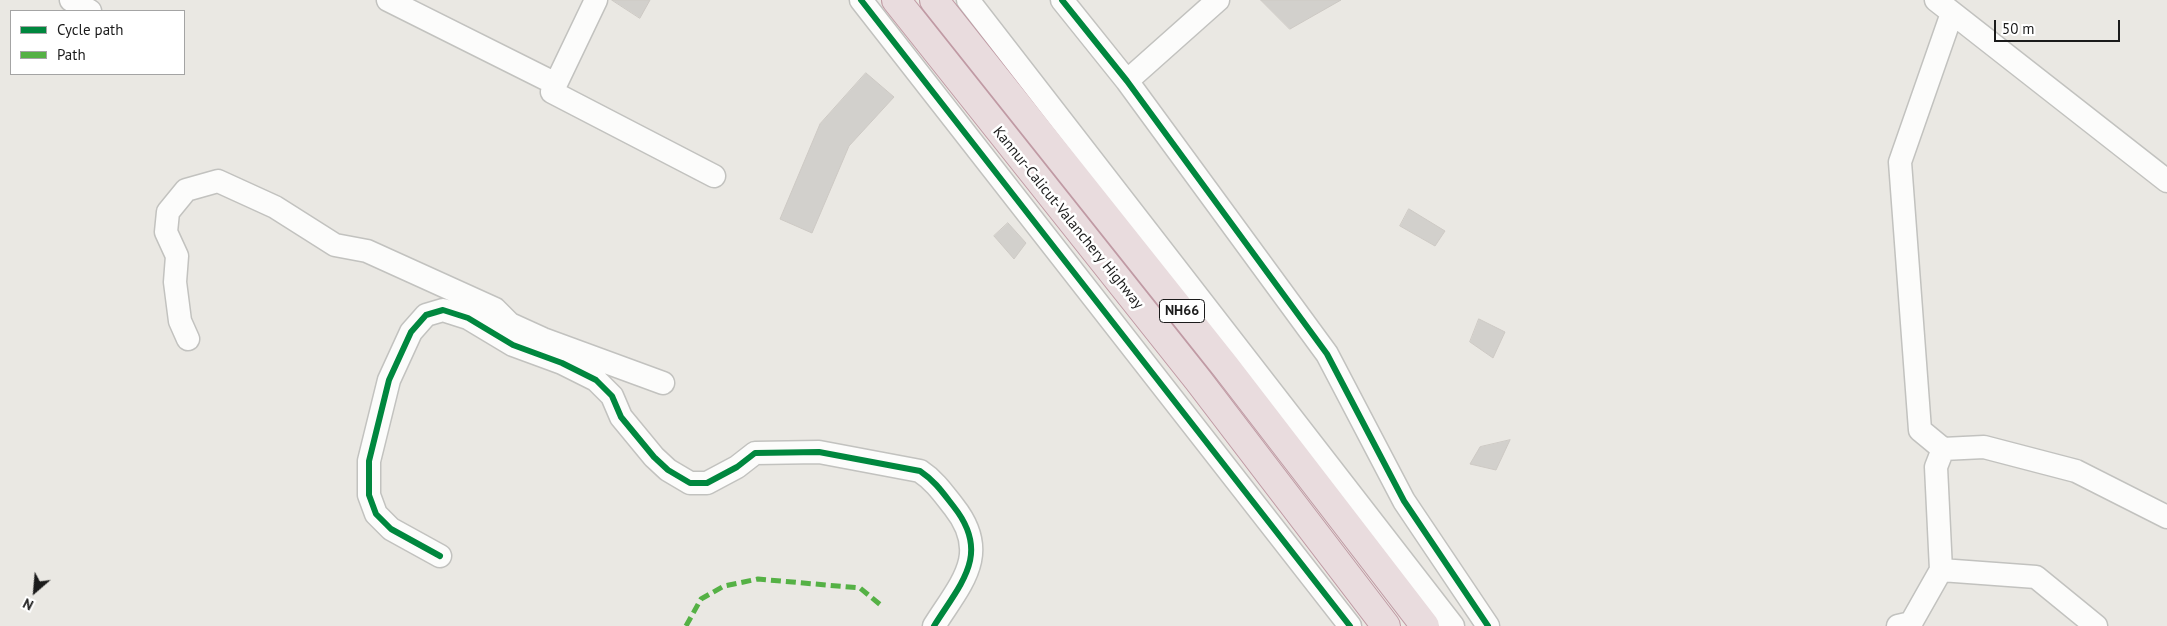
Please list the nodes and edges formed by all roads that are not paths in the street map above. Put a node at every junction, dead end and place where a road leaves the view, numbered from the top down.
1 (71, 0) edge
2 (388, 0) edge
3 (596, 0) edge
4 (861, 0) edge
5 (896, 0) edge
6 (934, 0) edge
7 (968, 0) edge
8 (1062, 0) edge
9 (1218, 0) edge
10 (1944, 4) edge
11 (88, 10) edge
12 (1127, 81) junction
13 (556, 84) junction
14 (714, 176) dead end
15 (2167, 181) edge
16 (188, 339) dead end
17 (577, 360) junction
18 (663, 383) dead end
19 (1943, 449) junction
20 (2167, 517) edge
21 (440, 556) dead end
22 (1941, 570) junction
23 (934, 626) edge
24 (1350, 626) edge
25 (1386, 626) edge
26 (1425, 626) edge
27 (1454, 626) edge
28 (1488, 626) edge
29 (1898, 626) edge
30 (2096, 626) edge

1 - 11 street
2 - 13 street
3 - 13 street
4 - 24 street
5 - 25 highway, Kannur-Calicut-Valanchery Highway / NH66
6 - 26 highway, NH66
7 - 27 street
8 - 12 street
9 - 12 street
10 - 15 street
10 - 19 street
12 - 28 street
13 - 14 street
16 - 17 street
17 - 18 street
17 - 21 street
17 - 23 street
19 - 20 street
19 - 22 street
22 - 29 street
22 - 30 street

